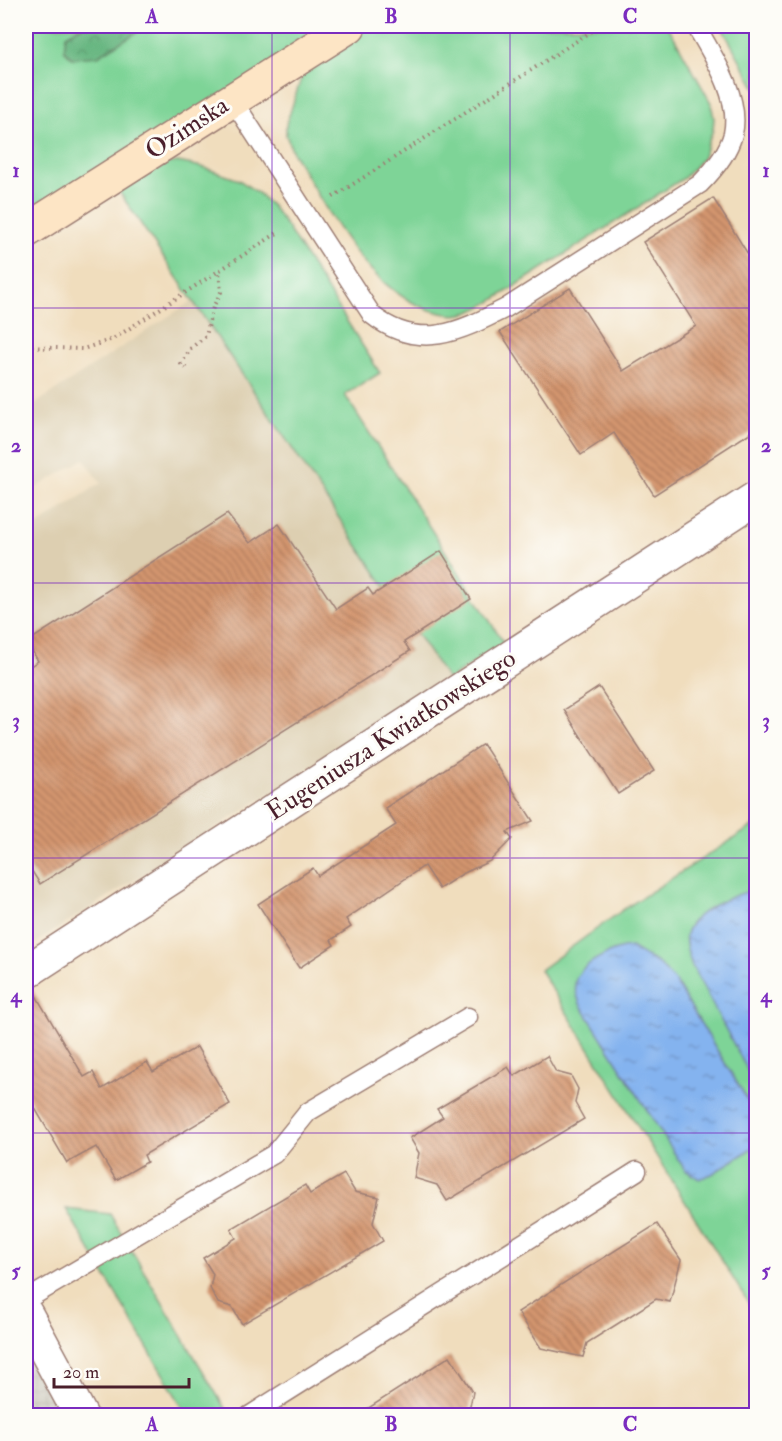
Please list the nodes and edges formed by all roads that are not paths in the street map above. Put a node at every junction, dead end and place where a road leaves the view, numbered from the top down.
1 (348, 26) edge
2 (696, 26) edge
3 (232, 99) junction
4 (26, 231) edge
5 (756, 498) edge
6 (26, 972) edge
7 (468, 1017) dead end
8 (637, 1171) dead end
9 (26, 1300) edge
10 (26, 1314) edge
11 (81, 1416) edge
12 (249, 1416) edge

1 - 3 main road, Ozimska
2 - 3 lane
3 - 4 main road, Ozimska
5 - 6 street, Eugeniusza Kwiatkowskiego
7 - 9 lane
8 - 12 lane
10 - 11 street

